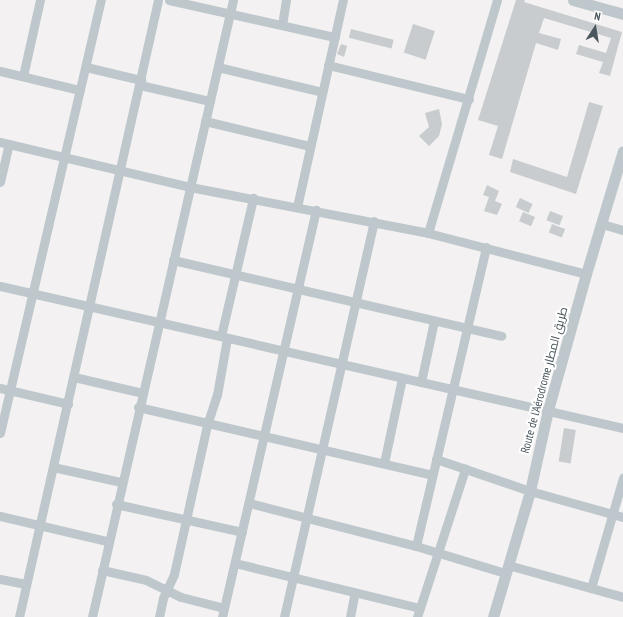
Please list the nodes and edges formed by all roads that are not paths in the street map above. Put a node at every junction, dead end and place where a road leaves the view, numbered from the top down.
1 (40, 0) edge
2 (101, 0) edge
3 (158, 0) edge
4 (169, 0) edge
5 (233, 0) edge
6 (286, 0) edge
7 (343, 0) edge
8 (497, 0) edge
9 (573, 0) edge
10 (230, 14) junction
11 (623, 14) edge
12 (282, 25) junction
13 (334, 37) junction
14 (328, 65) junction
15 (86, 67) junction
16 (218, 67) junction
17 (0, 71) edge
18 (23, 76) junction
19 (140, 82) junction
20 (80, 90) junction
21 (322, 92) junction
22 (469, 99) junction
23 (210, 101) junction
24 (205, 121) junction
25 (5, 143) edge
26 (310, 146) junction
27 (623, 150) edge
28 (65, 157) junction
29 (122, 170) junction
30 (0, 182) edge
31 (190, 187) junction
32 (253, 198) junction
33 (297, 207) junction
34 (316, 210) junction
35 (374, 221) junction
36 (602, 224) junction
37 (623, 230) edge
38 (428, 233) junction
39 (486, 247) junction
40 (172, 260) junction
41 (586, 274) junction
42 (235, 275) junction
43 (0, 286) edge
44 (298, 290) junction
45 (32, 293) junction
46 (355, 303) junction
47 (90, 307) junction
48 (434, 321) junction
49 (158, 322) junction
50 (467, 328) junction
51 (501, 336) dead end
52 (224, 337) junction
53 (283, 351) junction
54 (341, 364) junction
55 (74, 377) junction
56 (402, 378) junction
57 (421, 382) junction
58 (0, 388) edge
59 (452, 389) junction
60 (10, 390) junction
61 (142, 392) junction
62 (68, 404) junction
63 (138, 407) junction
64 (548, 410) junction
65 (206, 425) junction
66 (623, 428) edge
67 (0, 433) edge
68 (264, 436) junction
69 (322, 449) junction
70 (436, 460) junction
71 (384, 463) junction
72 (53, 467) junction
73 (465, 469) junction
74 (432, 475) junction
75 (623, 478) edge
76 (121, 482) junction
77 (530, 491) junction
78 (249, 503) junction
79 (116, 504) junction
80 (613, 514) junction
81 (0, 516) edge
82 (623, 516) edge
83 (184, 518) junction
84 (307, 519) junction
85 (40, 525) junction
86 (242, 532) junction
87 (108, 541) junction
88 (416, 546) junction
89 (439, 553) junction
90 (235, 563) junction
91 (506, 569) junction
92 (102, 570) junction
93 (293, 577) junction
94 (0, 579) edge
95 (26, 584) junction
96 (591, 588) junction
97 (166, 590) junction
98 (355, 592) junction
99 (623, 597) edge
100 (420, 608) junction
101 (223, 612) edge
102 (19, 617) edge
103 (92, 617) edge
104 (158, 617) edge
105 (284, 617) edge
106 (350, 617) edge
107 (418, 617) edge
108 (493, 617) edge

1 - 18 street
2 - 15 street
3 - 19 street
4 - 10 street
5 - 10 street
6 - 12 street
7 - 13 street
8 - 22 street
9 - 11 street
10 - 12 street
10 - 16 street
12 - 13 street
13 - 14 street
14 - 21 street
14 - 22 street
15 - 19 street
15 - 20 street
16 - 21 street
16 - 23 street
17 - 18 street
18 - 20 street
19 - 23 street
19 - 29 street
20 - 28 street
21 - 26 street
22 - 38 street
23 - 24 street
24 - 26 street
24 - 31 street
25 - 28 street
25 - 30 street
26 - 33 street
27 - 36 street, Route de l'Aérodrome طريق المطار
28 - 29 street
28 - 45 street
29 - 31 street
29 - 47 street
31 - 32 street
31 - 40 street
32 - 33 street
32 - 42 street
33 - 34 street
34 - 35 street
34 - 44 street
35 - 38 street
35 - 46 street
36 - 37 street
36 - 41 street, Route de l'Aérodrome طريق المطار
38 - 39 street
39 - 41 street
39 - 50 street
40 - 42 street
40 - 49 street
41 - 64 street, Route de l'Aérodrome طريق المطار
42 - 44 street
42 - 52 street
43 - 45 street
44 - 46 street
44 - 53 street
45 - 47 street
45 - 60 street
46 - 48 street
46 - 54 street
47 - 49 street
47 - 55 street
48 - 50 street
48 - 57 street
49 - 52 street
49 - 61 street
50 - 51 street
50 - 59 street
52 - 53 street
52 - 65 street
53 - 54 street
53 - 68 street
54 - 56 street
54 - 69 street
55 - 61 street
55 - 62 street
56 - 57 street
56 - 71 street
57 - 59 street
58 - 60 street
59 - 64 street
59 - 70 street
60 - 62 street
60 - 67 street
61 - 63 street
62 - 72 street
63 - 65 street
63 - 76 street
64 - 66 street
64 - 77 street, Route de l'Aérodrome طريق المطار
65 - 68 street
65 - 83 street
68 - 69 street
68 - 78 street
69 - 71 street
69 - 84 street
70 - 73 street
70 - 74 street
71 - 74 street
72 - 76 street
72 - 85 street
73 - 77 street
73 - 89 street
74 - 88 street
75 - 80 street
76 - 79 street
77 - 80 street
77 - 91 street, Route de l'Aérodrome طريق المطار
78 - 84 street
78 - 86 street
79 - 83 street
79 - 87 street
80 - 82 street
80 - 96 street
81 - 85 street
83 - 86 street
83 - 97 street
84 - 88 street
84 - 93 street
85 - 87 street
85 - 95 street
86 - 90 street
87 - 92 street
88 - 89 street
89 - 91 street
89 - 100 street
90 - 93 street
90 - 101 street
91 - 96 street
91 - 108 street, Route de l'Aérodrome طريق المطار
92 - 97 street
92 - 103 street
93 - 98 street
93 - 105 street
94 - 95 street
95 - 102 street
96 - 99 street
97 - 101 street
97 - 104 street
98 - 100 street
98 - 106 street
100 - 107 street

